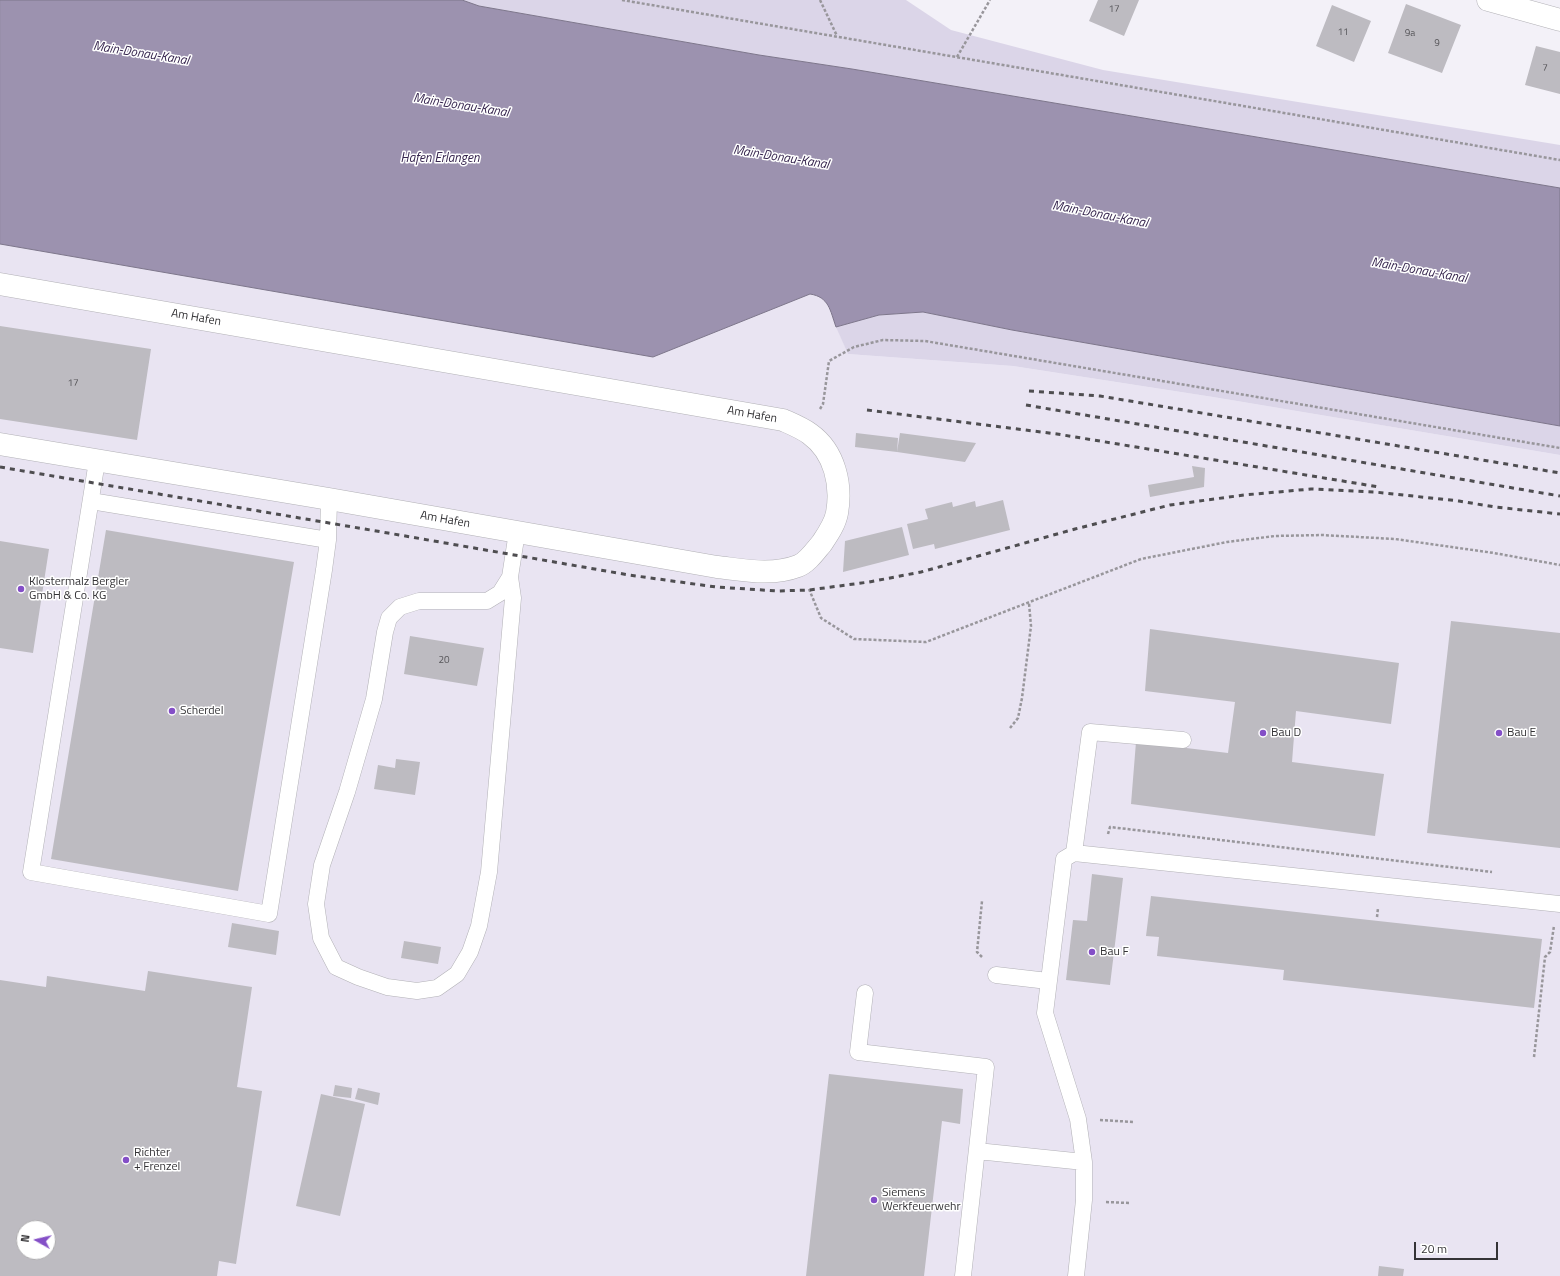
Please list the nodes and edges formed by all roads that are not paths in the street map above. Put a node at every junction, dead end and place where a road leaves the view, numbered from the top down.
1 (1488, 0) edge
2 (1560, 20) edge
3 (0, 284) edge
4 (0, 444) edge
5 (97, 461) junction
6 (329, 499) junction
7 (91, 501) junction
8 (517, 532) junction
9 (328, 540) junction
10 (510, 577) junction
11 (1183, 740) dead end
12 (1074, 853) junction
13 (1558, 904) edge
14 (996, 975) dead end
15 (1048, 981) junction
16 (865, 993) dead end
17 (977, 1151) junction
18 (1084, 1162) junction
19 (963, 1276) edge
20 (1076, 1276) edge

1 - 2 street
3 - 8 street, Am Hafen
4 - 5 street, Am Hafen
5 - 6 street, Am Hafen
5 - 7 lane
6 - 8 street, Am Hafen
6 - 9 lane
7 - 9 lane
7 - 9 lane
8 - 10 lane
10 - 10 lane
11 - 12 lane
12 - 13 lane
12 - 15 lane
14 - 15 lane
15 - 18 lane
16 - 17 lane
17 - 18 lane
17 - 19 lane
18 - 20 lane

